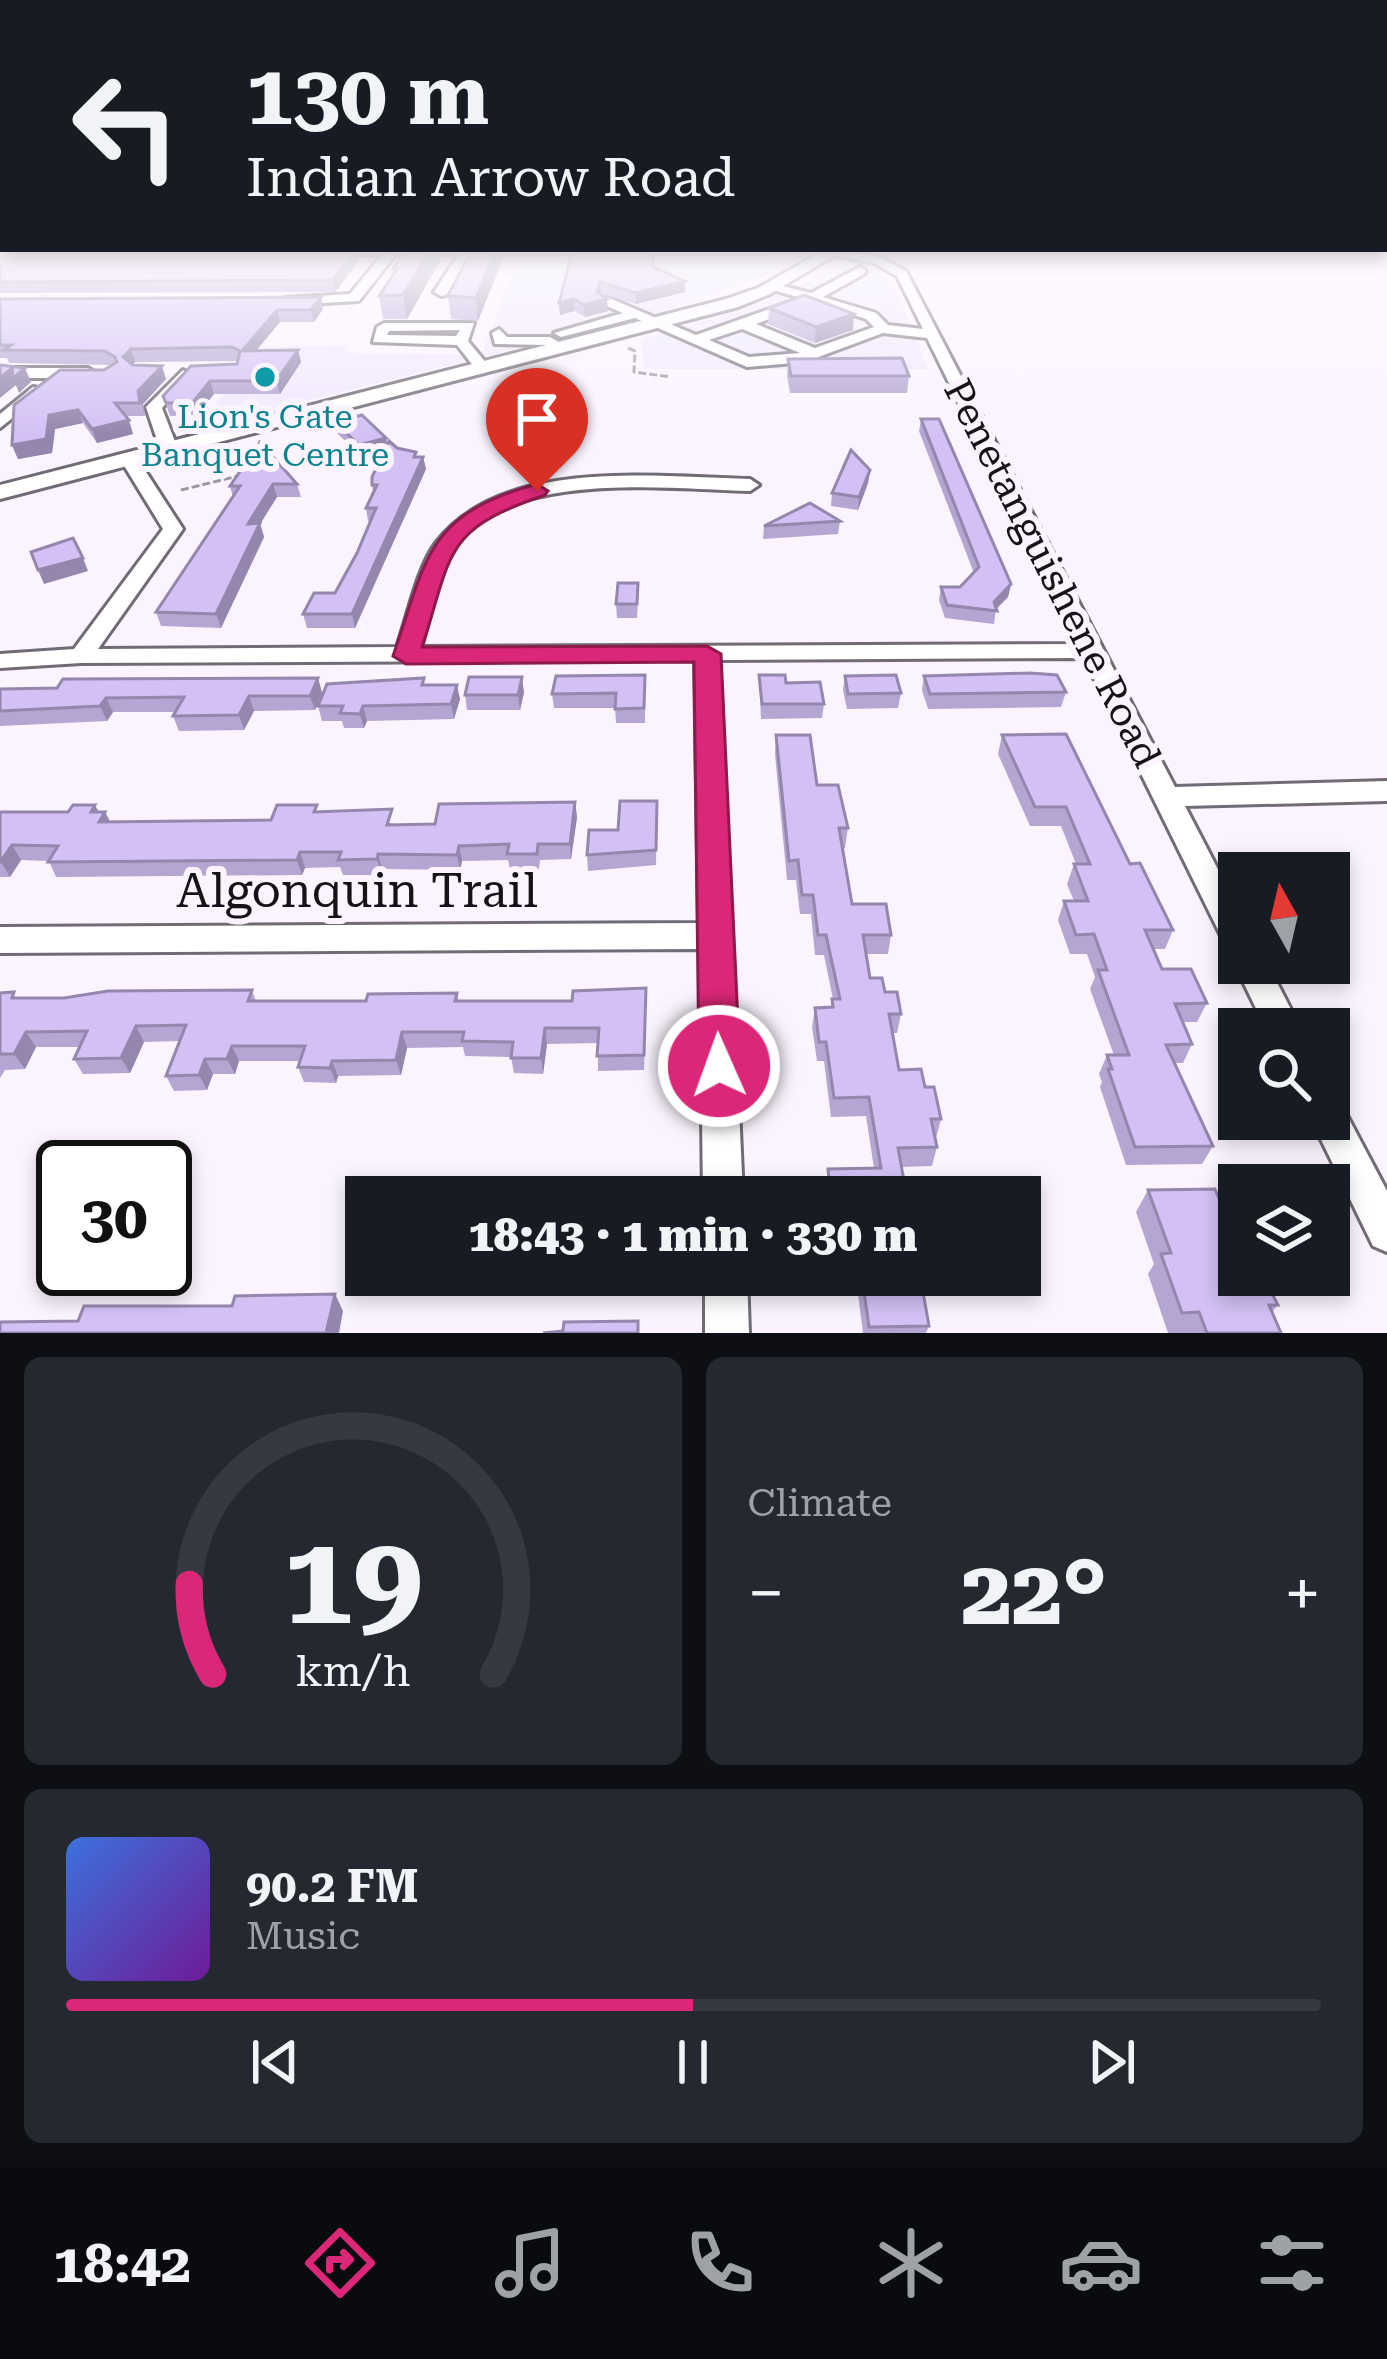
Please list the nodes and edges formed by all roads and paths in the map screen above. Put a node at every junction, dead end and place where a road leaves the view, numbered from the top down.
1 (630, 311) edge
2 (697, 311) edge
3 (781, 311) edge
4 (813, 311) edge
5 (856, 311) edge
6 (920, 311) edge
7 (636, 314) junction
8 (544, 321) dead end
9 (657, 324) junction
10 (743, 324) junction
11 (876, 331) junction
12 (499, 333) dead end
13 (932, 334) junction
14 (607, 337) junction
15 (694, 340) junction
16 (461, 341) junction
17 (558, 341) junction
18 (816, 354) junction
19 (156, 369) edge
20 (189, 369) junction
21 (212, 369) edge
22 (483, 369) junction
23 (0, 373) edge
24 (58, 373) junction
25 (109, 373) edge
26 (671, 377) dead end
27 (0, 423) edge
28 (169, 449) junction
29 (312, 459) dead end
30 (130, 460) junction
31 (268, 469) edge
32 (246, 474) edge
33 (750, 485) dead end
34 (181, 490) dead end
35 (0, 492) edge
36 (1092, 651) junction
37 (707, 654) junction
38 (81, 656) junction
39 (406, 656) junction
40 (0, 661) edge
41 (1387, 791) edge
42 (1166, 796) junction
43 (1218, 899) edge
44 (716, 936) junction
45 (0, 940) edge
46 (1340, 1140) edge
47 (722, 1176) edge
48 (1387, 1232) edge
49 (726, 1296) edge
50 (727, 1333) edge

1 - 7 street
2 - 9 main road
3 - 10 street
4 - 11 street
5 - 11 street
6 - 13 street, Penetanguishene Road
7 - 9 street
7 - 17 street
8 - 17 street
9 - 14 main road
9 - 15 street
10 - 15 street
10 - 18 street
11 - 13 street
11 - 18 street
12 - 17 street
13 - 36 street, Penetanguishene Road
14 - 17 main road
14 - 26 path
15 - 18 street
16 - 16 street
16 - 22 street
17 - 22 main road
19 - 20 street
20 - 21 street
20 - 28 street
22 - 28 main road
23 - 24 street
24 - 25 street
24 - 27 street
28 - 30 main road
29 - 31 path
30 - 35 main road
30 - 38 street
32 - 34 path
33 - 39 street
36 - 37 street
36 - 42 street, Penetanguishene Road
37 - 39 street
37 - 44 street
38 - 39 street
38 - 40 street
41 - 42 street
42 - 43 street, Penetanguishene Road
44 - 45 street, Algonquin Trail
44 - 47 street
46 - 48 street
49 - 50 street

